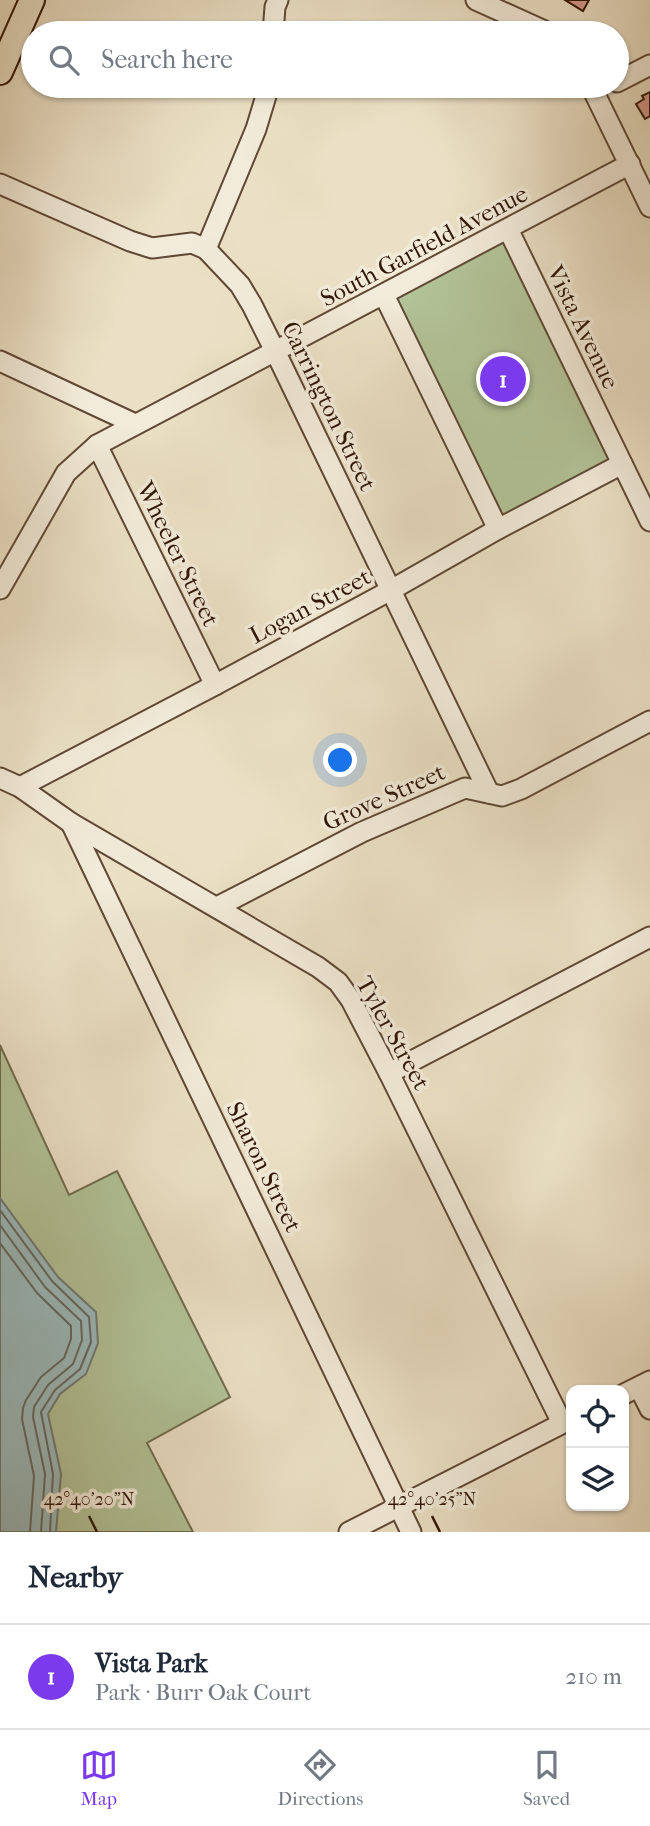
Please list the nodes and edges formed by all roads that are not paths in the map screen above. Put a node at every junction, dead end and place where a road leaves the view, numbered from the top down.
1 (32, 0) edge
2 (278, 0) edge
3 (476, 0) edge
4 (23, 21) edge
5 (274, 21) edge
6 (522, 21) edge
7 (21, 25) edge
8 (650, 65) edge
9 (0, 72) edge
10 (629, 76) edge
11 (265, 98) edge
12 (602, 98) edge
13 (630, 164) junction
14 (0, 184) edge
15 (650, 207) edge
16 (508, 229) junction
17 (206, 249) junction
18 (384, 295) junction
19 (275, 351) junction
20 (0, 361) edge
21 (135, 424) junction
22 (97, 445) junction
23 (622, 464) junction
24 (650, 521) edge
25 (498, 529) junction
26 (0, 589) edge
27 (391, 590) junction
28 (215, 685) junction
29 (650, 721) edge
30 (0, 778) edge
31 (20, 787) junction
32 (489, 793) junction
33 (72, 823) junction
34 (217, 907) junction
35 (650, 937) edge
36 (389, 1073) junction
37 (638, 1387) edge
38 (650, 1409) edge
39 (566, 1421) edge
40 (400, 1505) junction
41 (349, 1532) edge
42 (411, 1532) edge

1 - 4 main road
2 - 5 street
3 - 6 street
7 - 9 main road
8 - 10 street
11 - 17 street
12 - 13 street
13 - 15 street
13 - 16 street, South Garfield Avenue
14 - 17 street
16 - 18 street, South Garfield Avenue
16 - 23 street, Vista Avenue
17 - 19 street, Carrington Street
18 - 19 street, South Garfield Avenue
18 - 25 street
19 - 21 street, South Garfield Avenue
19 - 27 street, Carrington Street
20 - 21 street
21 - 22 street, South Garfield Avenue
22 - 26 street, South Garfield Avenue
22 - 28 street, Wheeler Street
23 - 24 street, Vista Avenue
23 - 25 street, Logan Street
25 - 27 street, Logan Street
27 - 28 street, Logan Street
27 - 32 street, Carrington Street
28 - 31 street, Logan Street
29 - 32 street, Grove Street
30 - 31 street, Tyler Street
31 - 33 street, Tyler Street
32 - 34 street, Grove Street
33 - 34 street, Tyler Street
33 - 40 street, Sharon Street
34 - 36 street, Tyler Street
35 - 36 street
36 - 39 street, Tyler Street
37 - 38 street
39 - 40 street
40 - 41 street
40 - 42 street, Sharon Street

